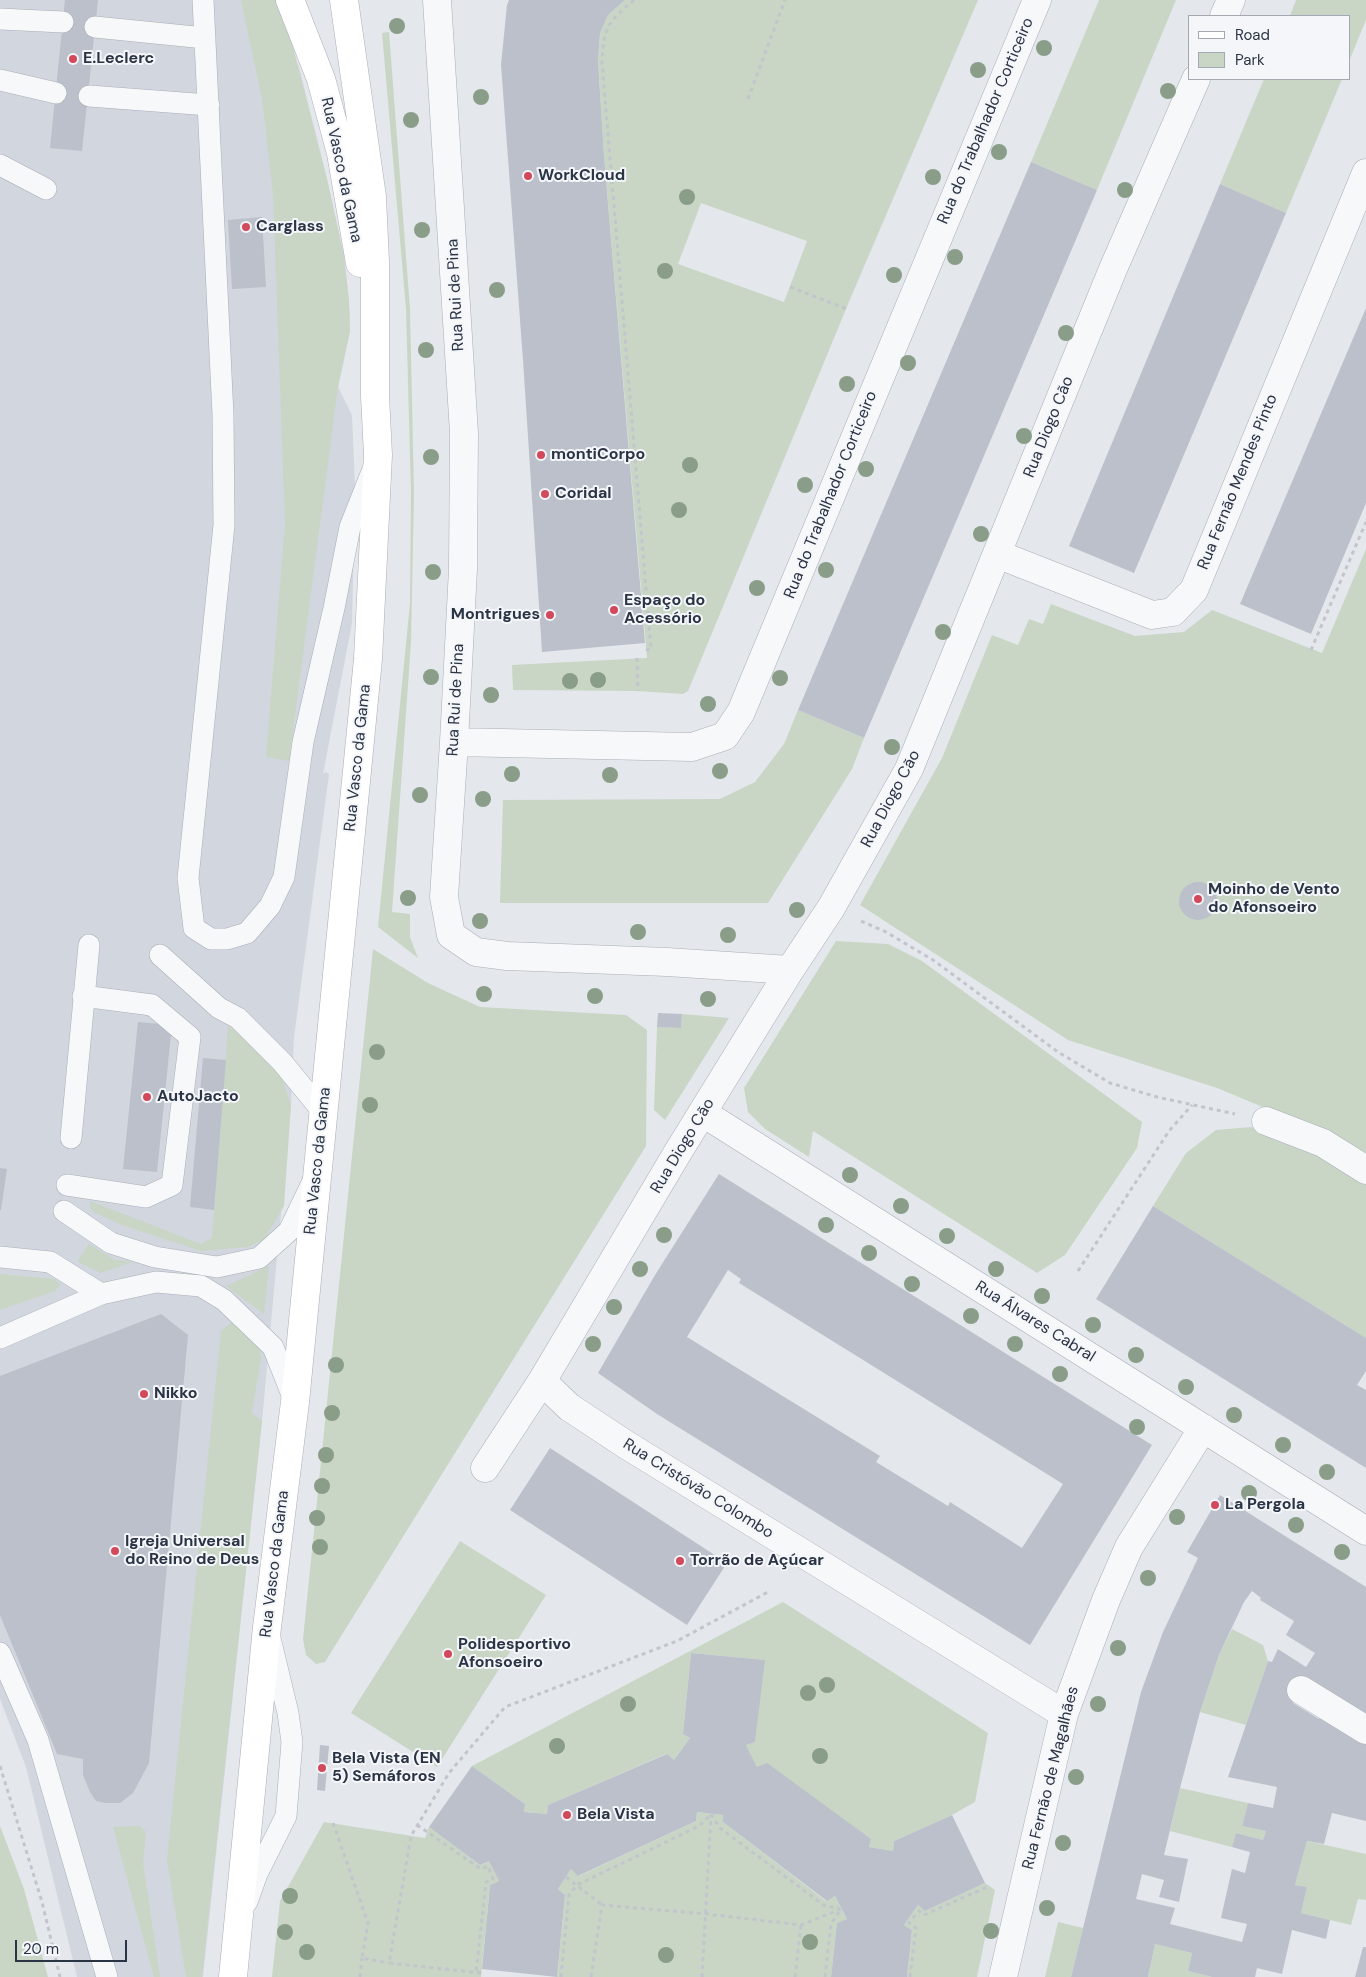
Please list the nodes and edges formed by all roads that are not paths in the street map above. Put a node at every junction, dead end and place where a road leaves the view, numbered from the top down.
1 (203, 0) edge
2 (290, 0) edge
3 (344, 0) edge
4 (437, 0) edge
5 (1036, 0) edge
6 (1231, 0) edge
7 (1224, 15) edge
8 (0, 19) edge
9 (63, 22) dead end
10 (95, 27) dead end
11 (205, 38) junction
12 (0, 80) edge
13 (1196, 80) edge
14 (56, 92) dead end
15 (89, 96) dead end
16 (209, 105) junction
17 (0, 165) edge
18 (1366, 173) edge
19 (46, 189) dead end
20 (374, 344) junction
21 (378, 455) junction
22 (997, 554) junction
23 (454, 742) junction
24 (88, 945) dead end
25 (160, 955) dead end
26 (790, 970) junction
27 (83, 996) junction
28 (323, 1112) junction
29 (703, 1113) junction
30 (1266, 1121) road end
31 (71, 1138) dead end
32 (1366, 1170) edge
33 (317, 1174) junction
34 (67, 1185) dead end
35 (64, 1211) dead end
36 (0, 1257) edge
37 (101, 1294) junction
38 (0, 1338) edge
39 (542, 1381) junction
40 (295, 1402) junction
41 (1204, 1428) junction
42 (485, 1468) dead end
43 (1366, 1532) edge
44 (267, 1627) junction
45 (0, 1653) edge
46 (1301, 1690) dead end
47 (1064, 1714) junction
48 (1366, 1730) edge
49 (240, 1918) junction
50 (107, 1977) edge
51 (233, 1977) edge
52 (1003, 1977) edge

1 - 11 lane
2 - 20 main road, Rua Vasco da Gama
3 - 20 main road, Rua Vasco da Gama
4 - 23 street, Rua Rui de Pina
5 - 23 street, Rua do Trabalhador Corticeiro
6 - 7 street
8 - 9 lane
10 - 11 lane
11 - 16 lane
12 - 14 lane
13 - 22 street, Rua Diogo Cão
15 - 16 lane
16 - 21 lane
17 - 19 lane
18 - 22 street, Rua Fernão Mendes Pinto
20 - 21 main road, Rua Vasco da Gama
21 - 28 main road, Rua Vasco da Gama
22 - 26 street, Rua Diogo Cão
23 - 26 street, Rua Rui de Pina
24 - 27 lane
25 - 28 lane
26 - 29 street, Rua Diogo Cão
27 - 31 lane
27 - 34 lane
28 - 33 main road, Rua Vasco da Gama
29 - 39 street, Rua Diogo Cão
29 - 41 street, Rua Álvares Cabral
30 - 32 street
33 - 35 lane
33 - 40 main road, Rua Vasco da Gama
36 - 37 lane
37 - 38 lane
37 - 40 lane
39 - 42 street, Rua Diogo Cão
39 - 47 street, Rua Cristóvão Colombo
40 - 44 main road, Rua Vasco da Gama
41 - 43 street, Rua Álvares Cabral
41 - 47 street, Rua Fernão de Magalhães
44 - 49 main road, Rua Vasco da Gama
44 - 49 lane
45 - 50 lane
46 - 48 street
47 - 52 street, Rua Fernão de Magalhães
49 - 51 main road, Rua Vasco da Gama

